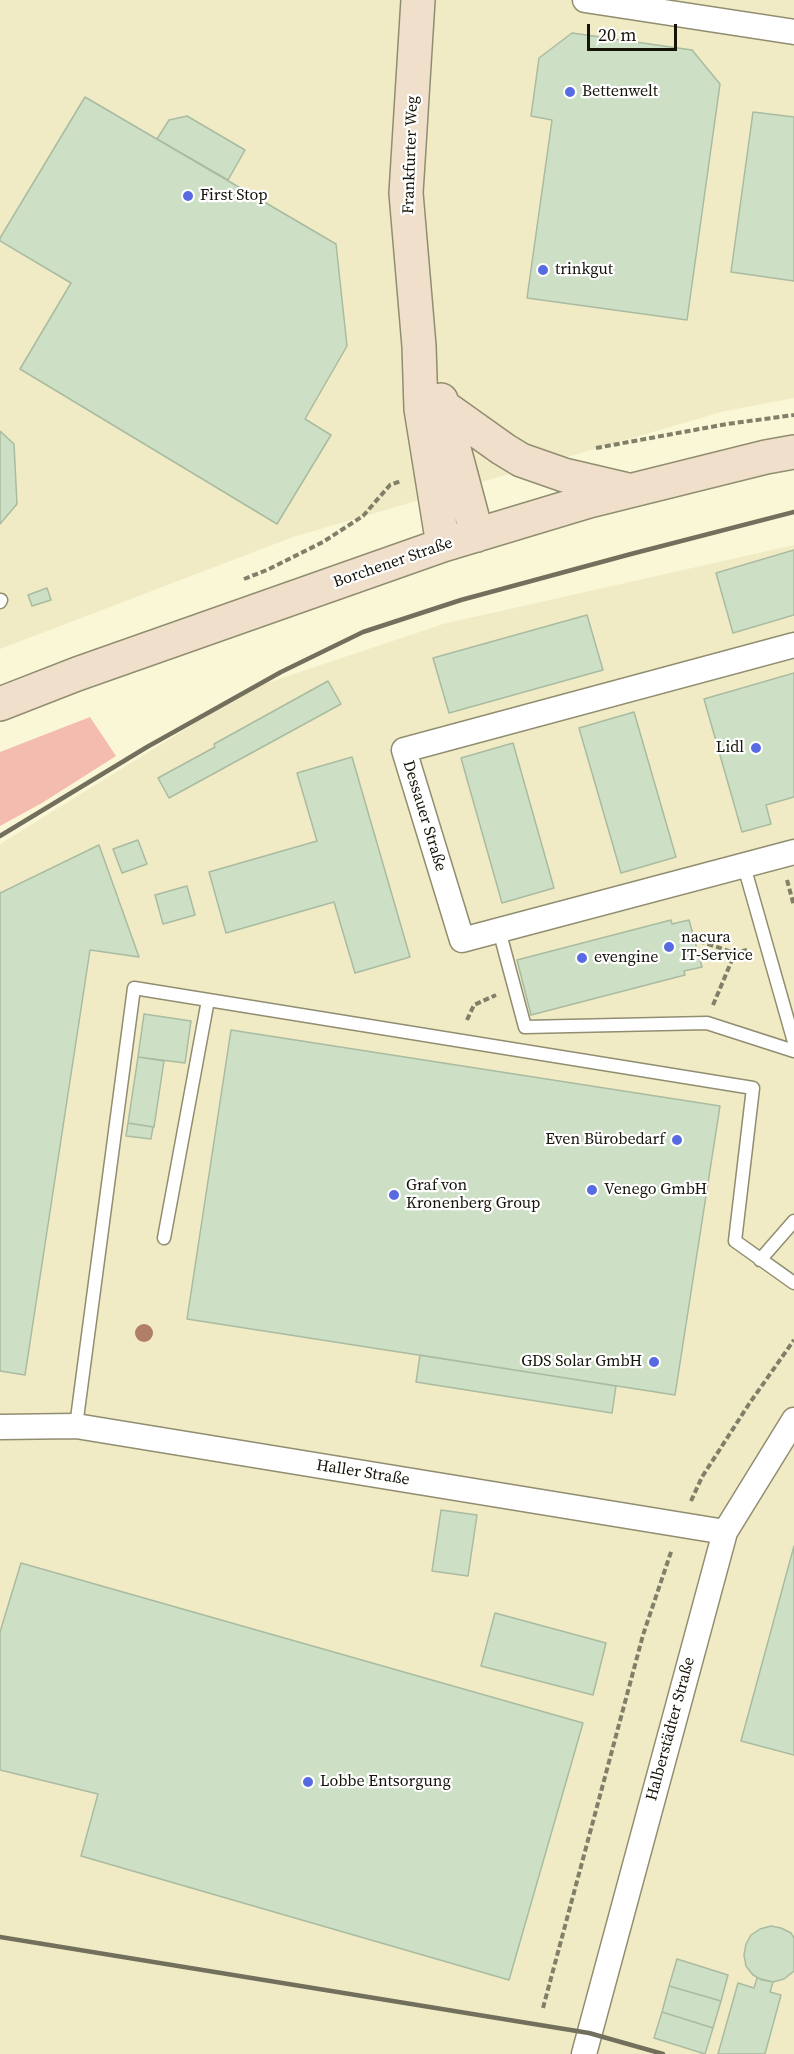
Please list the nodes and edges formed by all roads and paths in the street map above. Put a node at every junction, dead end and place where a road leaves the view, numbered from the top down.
1 (418, 0) edge
2 (585, 0) edge
3 (794, 32) edge
4 (419, 346) junction
5 (444, 407) junction
6 (794, 415) edge
7 (595, 449) dead end
8 (794, 452) edge
9 (431, 472) junction
10 (629, 490) junction
11 (477, 535) junction
12 (443, 545) junction
13 (234, 583) dead end
14 (794, 645) edge
15 (0, 704) edge
16 (794, 852) edge
17 (744, 866) junction
18 (500, 930) junction
19 (699, 941) dead end
20 (766, 946) junction
21 (735, 953) junction
22 (496, 994) dead end
23 (208, 1000) junction
24 (468, 1017) dead end
25 (707, 1023) junction
26 (794, 1042) edge
27 (794, 1051) edge
28 (794, 1221) edge
29 (164, 1238) dead end
30 (760, 1260) junction
31 (794, 1283) edge
32 (794, 1340) edge
33 (794, 1420) edge
34 (76, 1426) junction
35 (0, 1427) edge
36 (681, 1524) junction
37 (725, 1532) junction
38 (543, 2008) dead end
39 (584, 2054) edge

1 - 4 main road, Frankfurter Weg
2 - 3 street
4 - 5 main road, Frankfurter Weg
4 - 9 main road, Frankfurter Weg
5 - 10 main road
5 - 11 main road, Frankfurter Weg
6 - 7 path
8 - 10 main road, Borchener Straße
9 - 12 main road, Frankfurter Weg
9 - 13 path
10 - 11 main road, Borchener Straße
11 - 12 main road, Borchener Straße
12 - 15 main road, Borchener Straße
14 - 18 street, Dessauer Straße
16 - 17 street, Dessauer Straße
17 - 18 street, Dessauer Straße
17 - 20 lane
18 - 25 lane
19 - 21 path
20 - 21 path
20 - 26 lane
21 - 25 path
22 - 24 path
23 - 29 lane
23 - 30 lane
23 - 34 lane
25 - 27 lane
28 - 30 lane
30 - 31 lane
32 - 36 path
33 - 37 street, Halberstädter Straße
34 - 35 street, Haller Straße
34 - 36 street, Haller Straße
36 - 37 street, Haller Straße
36 - 38 path
37 - 39 street, Halberstädter Straße

